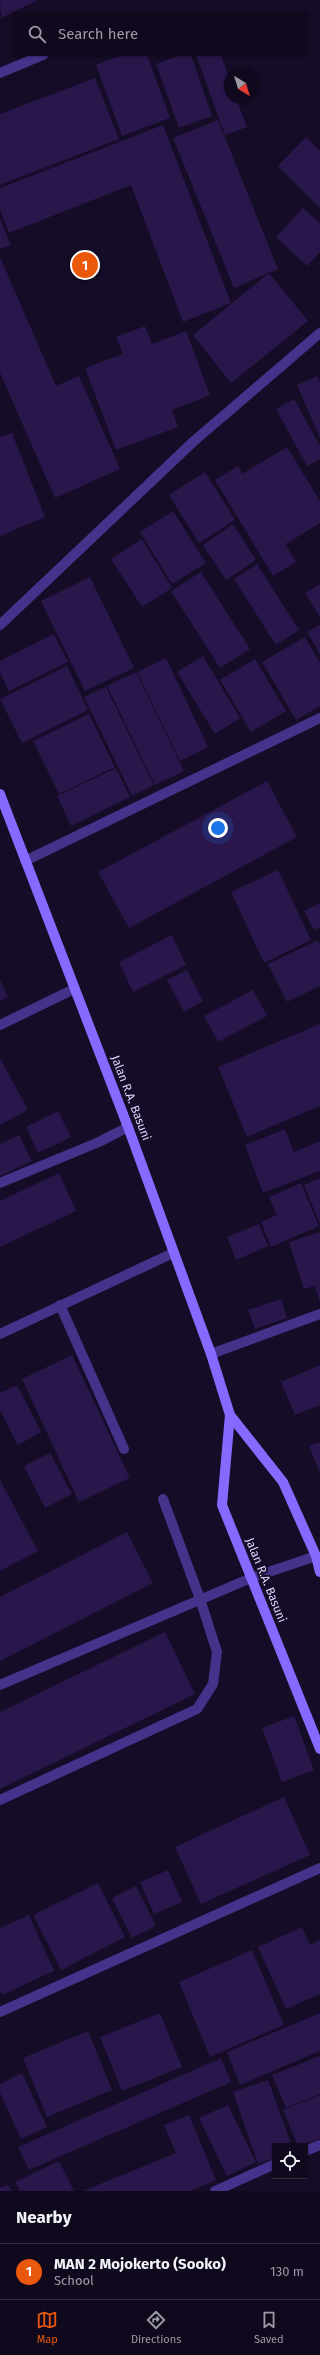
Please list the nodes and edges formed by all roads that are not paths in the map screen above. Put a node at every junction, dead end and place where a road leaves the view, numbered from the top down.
1 (41, 56) edge
2 (0, 73) edge
3 (320, 333) edge
4 (0, 625) edge
5 (320, 718) edge
6 (0, 794) edge
7 (25, 861) junction
8 (74, 989) junction
9 (0, 1025) edge
10 (128, 1126) junction
11 (0, 1183) edge
12 (173, 1253) junction
13 (60, 1305) junction
14 (320, 1314) edge
15 (0, 1334) edge
16 (211, 1354) junction
17 (230, 1415) junction
18 (124, 1449) dead end
19 (163, 1499) dead end
20 (316, 1556) junction
21 (320, 1572) edge
22 (251, 1578) junction
23 (200, 1599) junction
24 (0, 1685) edge
25 (320, 1748) edge
26 (0, 1800) edge
27 (320, 1868) edge
28 (0, 2012) edge
29 (320, 2145) edge
30 (308, 2150) edge
31 (272, 2165) edge
32 (215, 2191) edge

1 - 2 street
3 - 4 street
5 - 7 street
6 - 7 main road, Jalan R.A. Basuni
7 - 8 main road, Jalan R.A. Basuni
8 - 9 street
8 - 10 main road, Jalan R.A. Basuni
10 - 11 street
10 - 12 main road, Jalan R.A. Basuni
12 - 13 street
12 - 16 main road, Jalan R.A. Basuni
13 - 15 street
13 - 18 street
14 - 16 street
16 - 17 main road, Jalan R.A. Basuni
17 - 20 main road, Jalan R.A. Basuni
17 - 22 main road, Jalan R.A. Basuni
19 - 23 street
20 - 21 main road, Jalan R.A. Basuni
20 - 22 street
22 - 23 street
22 - 25 main road, Jalan R.A. Basuni
23 - 24 street
23 - 26 street
27 - 28 street
29 - 30 street
31 - 32 street

